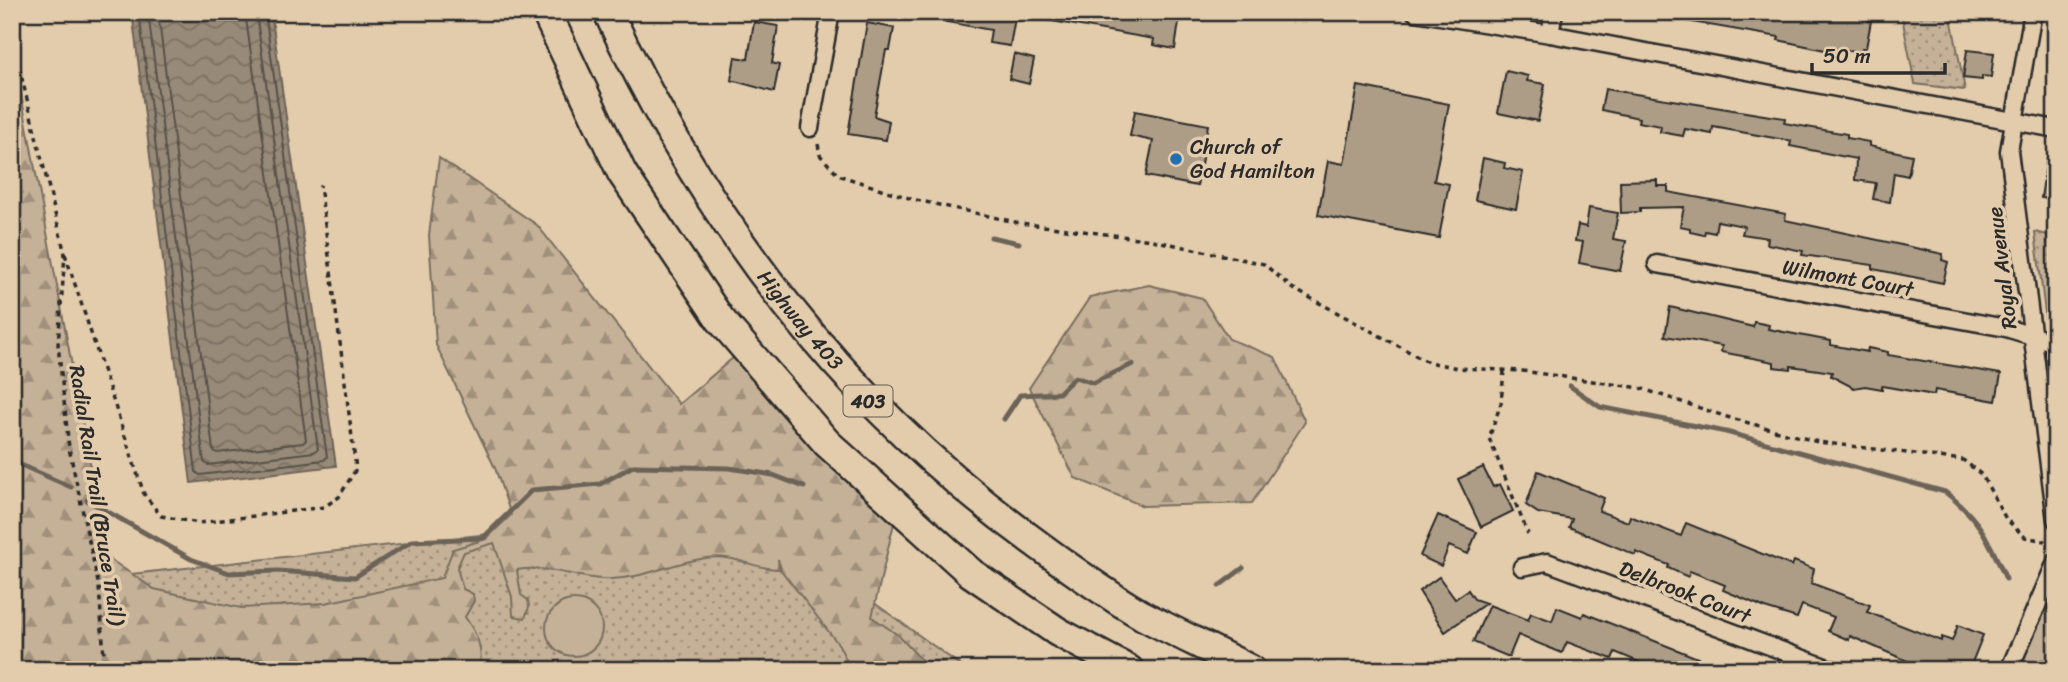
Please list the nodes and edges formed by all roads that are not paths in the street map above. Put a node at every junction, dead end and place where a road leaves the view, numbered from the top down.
1 (546, 12) edge
2 (608, 12) edge
3 (831, 12) edge
4 (1415, 12) edge
5 (1554, 12) edge
6 (2033, 12) edge
7 (1550, 34) junction
8 (2013, 121) junction
9 (810, 128) dead end
10 (2056, 129) edge
11 (1657, 264) dead end
12 (2031, 336) junction
13 (2056, 343) edge
14 (2056, 520) edge
15 (2056, 562) edge
16 (1522, 567) dead end
17 (1129, 670) edge
18 (1251, 670) edge
19 (1833, 670) edge
20 (2009, 670) edge

1 - 17 highway, 403
2 - 18 highway, Highway 403 / 403
3 - 9 street
4 - 7 street
5 - 7 street
6 - 8 street, Royal Avenue
7 - 8 street
8 - 10 street
8 - 12 street, Royal Avenue
11 - 12 street, Wilmont Court
12 - 13 street, Wilmont Court
12 - 14 street, Royal Avenue
15 - 20 street
16 - 19 street, Delbrook Court

